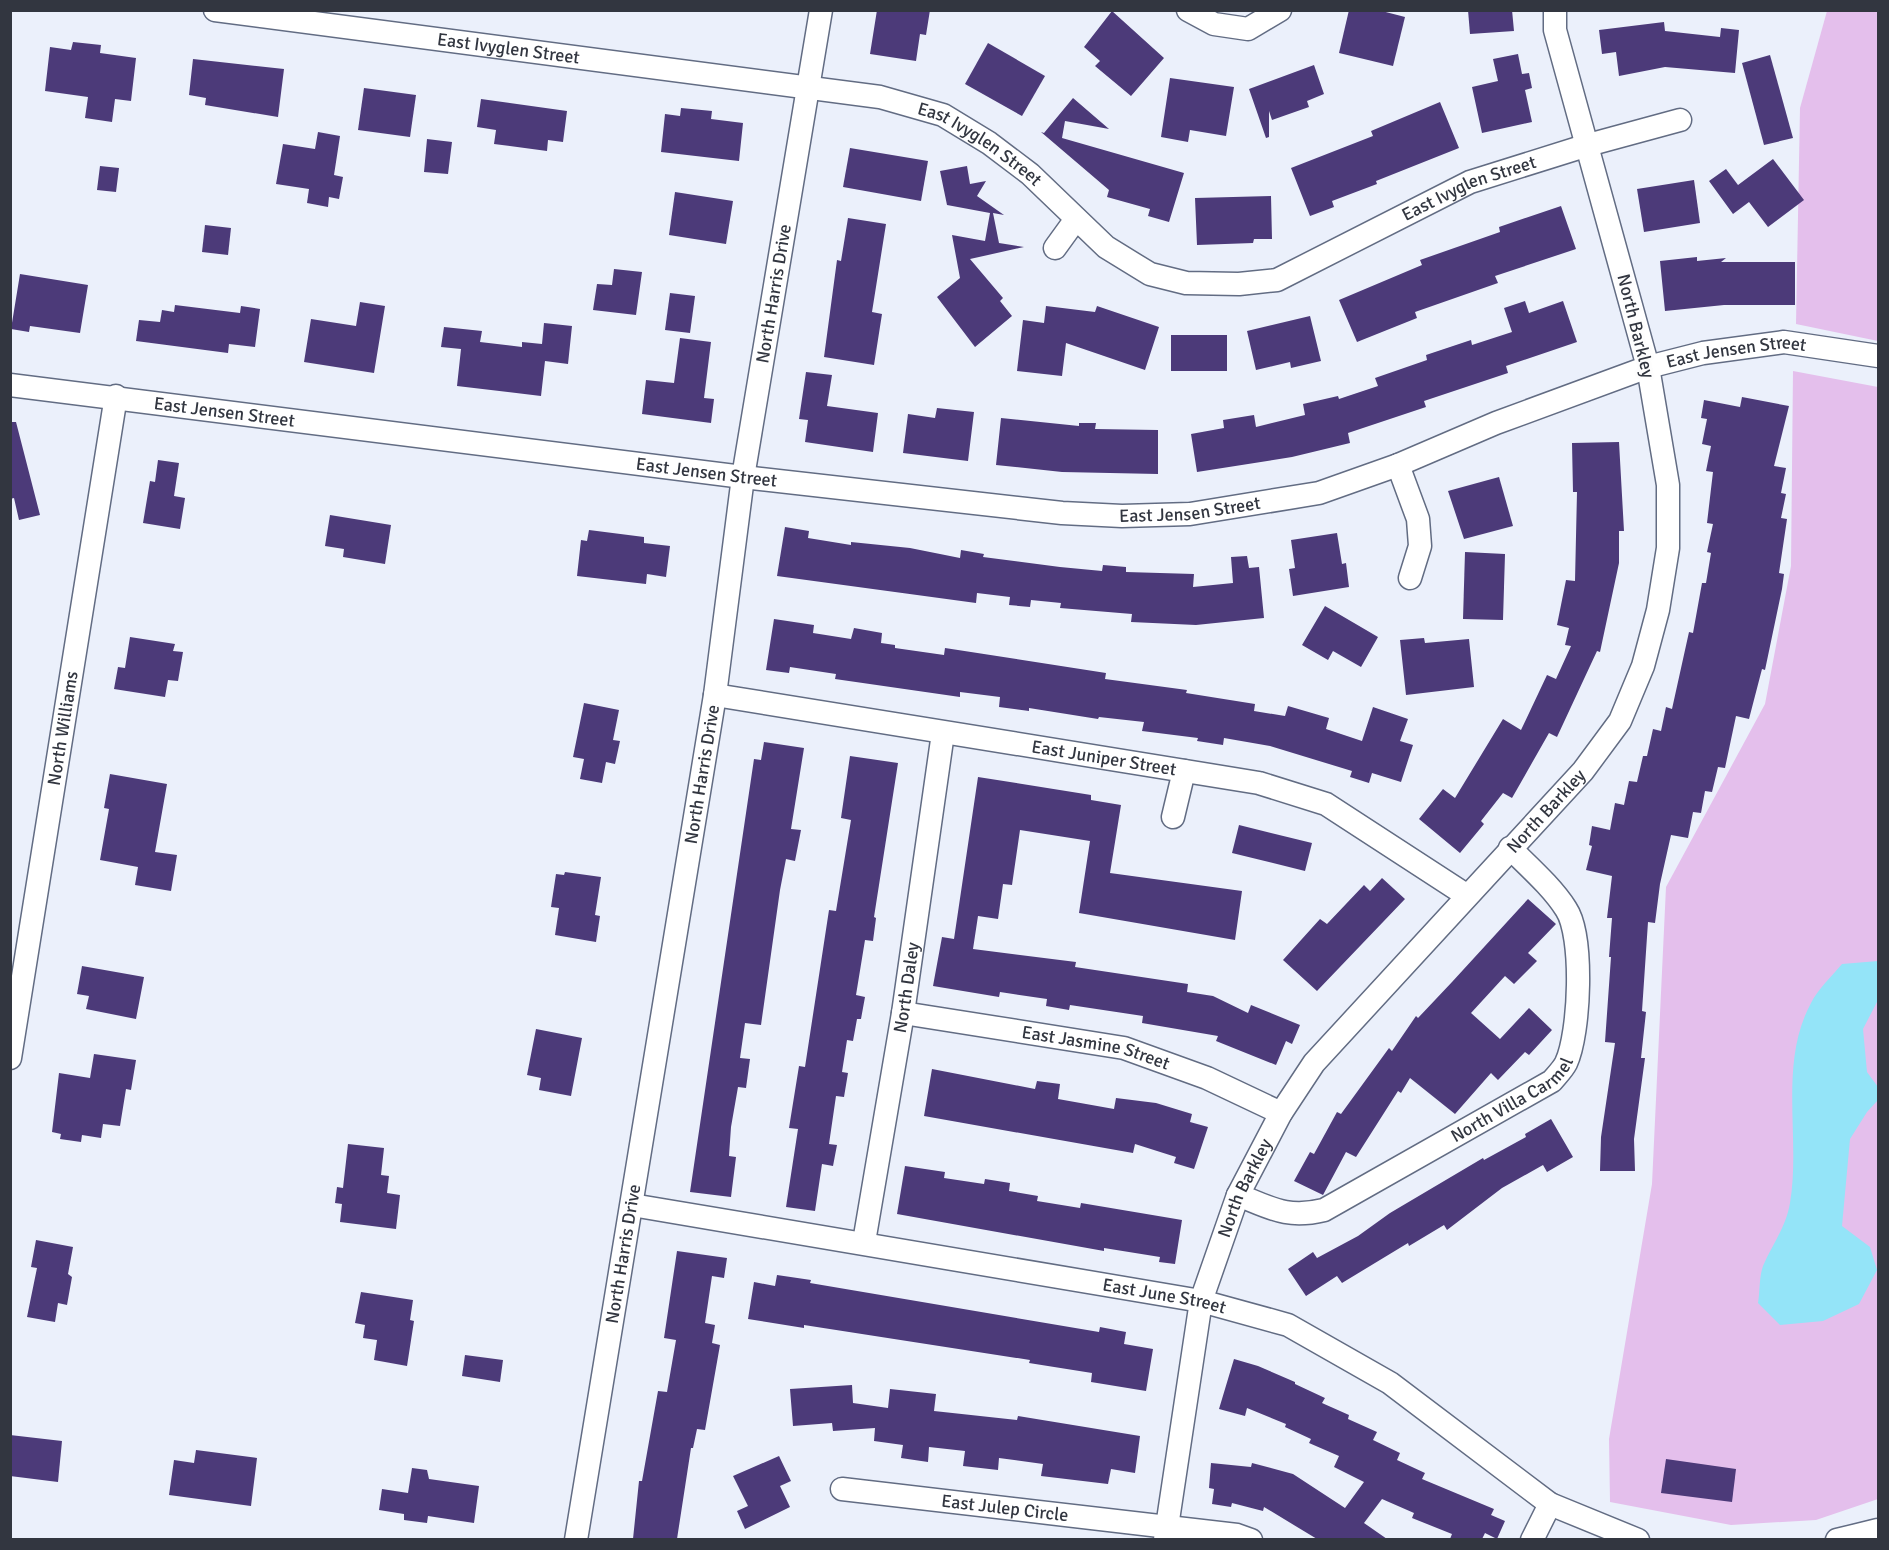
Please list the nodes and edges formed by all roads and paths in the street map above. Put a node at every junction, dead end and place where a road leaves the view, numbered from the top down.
1 (215, 10) edge
2 (821, 10) edge
3 (1188, 10) edge
4 (1280, 10) edge
5 (1555, 10) edge
6 (808, 87) junction
7 (1680, 120) dead end
8 (1588, 145) junction
9 (1076, 219) junction
10 (1055, 248) dead end
11 (1878, 356) edge
12 (1648, 367) junction
13 (10, 385) edge
14 (116, 396) junction
15 (1398, 465) junction
16 (743, 477) junction
17 (1410, 578) dead end
18 (715, 695) junction
19 (943, 733) junction
20 (1184, 771) junction
21 (1173, 817) dead end
22 (1510, 848) junction
23 (1466, 895) junction
24 (903, 1013) junction
25 (10, 1058) edge
26 (1281, 1113) junction
27 (1238, 1195) junction
28 (632, 1205) junction
29 (864, 1242) junction
30 (1201, 1301) junction
31 (842, 1489) dead end
32 (1550, 1504) junction
33 (1878, 1530) edge
34 (1166, 1534) edge
35 (576, 1539) edge
36 (1251, 1539) edge
37 (1532, 1539) edge
38 (1638, 1539) edge
39 (1837, 1539) edge

1 - 6 street, East Ivyglen Street
2 - 6 street, North Harris Drive
3 - 4 street
5 - 8 street, North Barkley
6 - 9 street, East Ivyglen Street
6 - 16 street, North Harris Drive
7 - 8 street, East Ivyglen Street
8 - 9 street, East Ivyglen Street
8 - 12 street, North Barkley
9 - 10 street
11 - 12 street, East Jensen Street
12 - 15 street, East Jensen Street
12 - 22 street, North Barkley
13 - 14 street, East Jensen Street
14 - 16 street, East Jensen Street
14 - 25 street, North Williams
15 - 16 street, East Jensen Street
15 - 17 street
16 - 18 street, North Harris Drive
18 - 19 street, East Juniper Street
18 - 28 street, North Harris Drive
19 - 20 street, East Juniper Street
19 - 24 street, North Daley
20 - 21 street
20 - 23 street, East Juniper Street
22 - 23 street, North Barkley
22 - 27 street, North Villa Carmel
23 - 26 street, North Barkley
24 - 26 street, East Jasmine Street
24 - 29 street, North Daley
26 - 27 street, North Barkley
27 - 30 street, North Barkley
28 - 29 street, East June Street
28 - 35 street, North Harris Drive
29 - 30 street, East June Street
30 - 32 street, East June Street
30 - 34 street, North Barkley
31 - 34 street, East Julep Circle
32 - 37 street
32 - 38 street, East June Street
33 - 39 street
34 - 36 street, East Julep Circle

